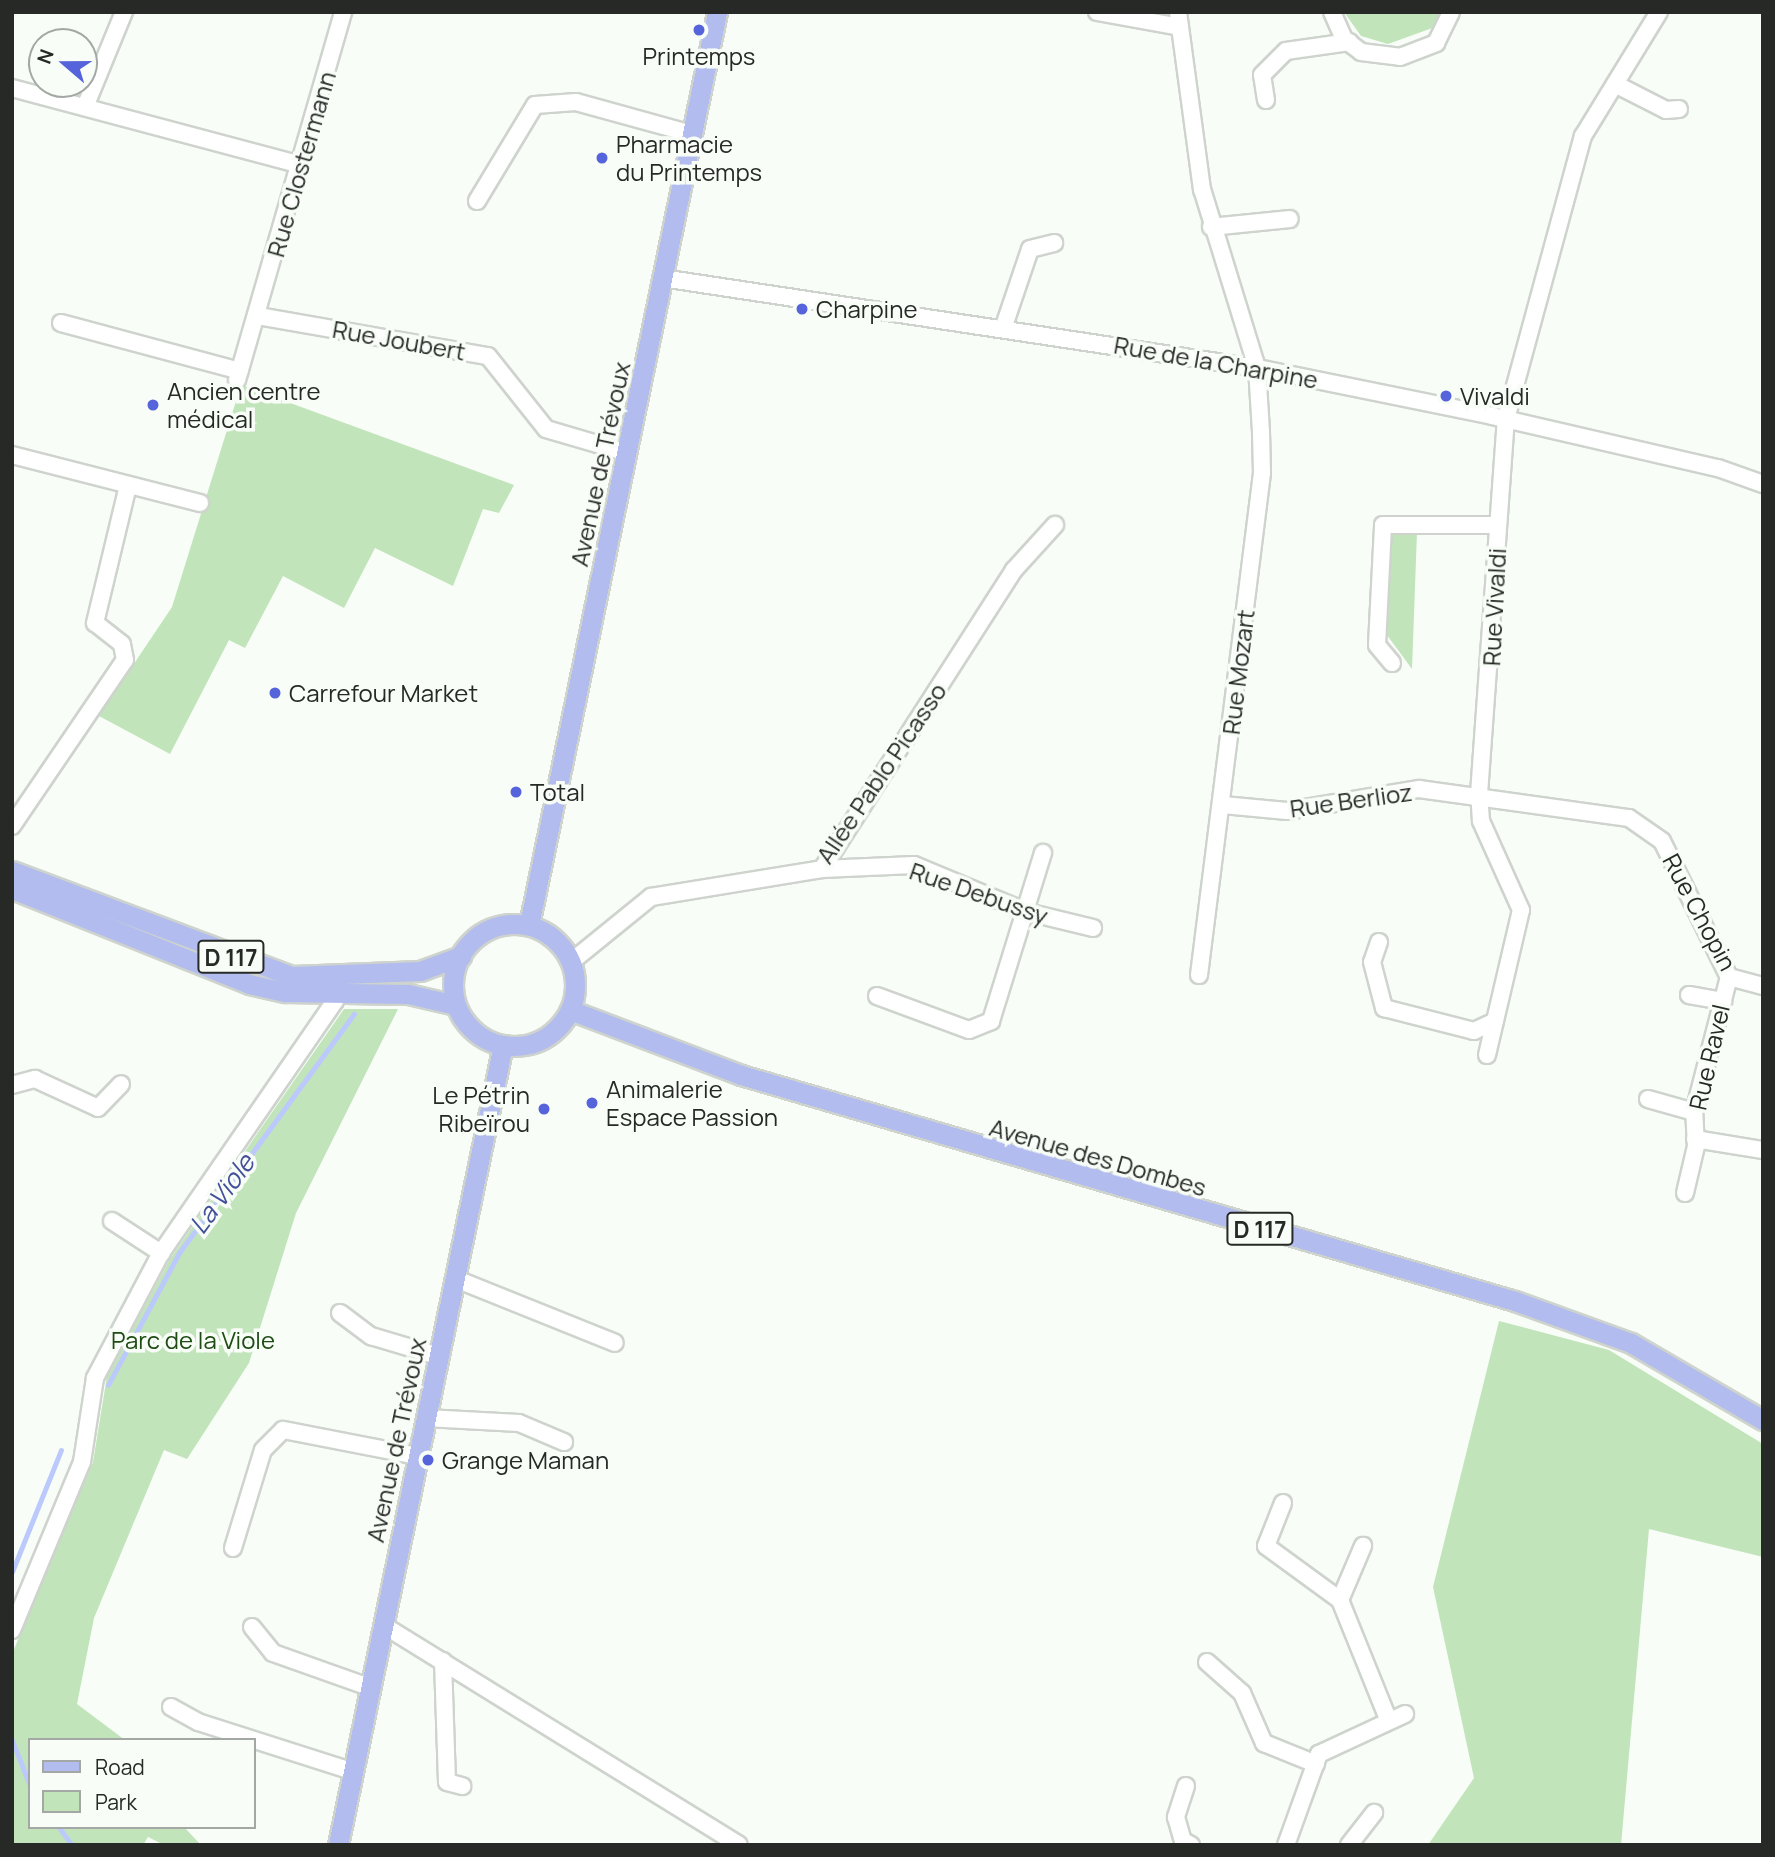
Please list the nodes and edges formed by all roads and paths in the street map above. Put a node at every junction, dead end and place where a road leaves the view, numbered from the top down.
1 (124, 12) edge
2 (343, 12) edge
3 (718, 12) edge
4 (1097, 12) edge
5 (1332, 12) edge
6 (1451, 12) edge
7 (1659, 12) edge
8 (1179, 20) edge
9 (1349, 43) junction
10 (1615, 84) junction
11 (12, 88) edge
12 (1265, 100) dead end
13 (85, 107) junction
14 (1679, 109) dead end
15 (692, 134) junction
16 (300, 164) junction
17 (477, 201) dead end
18 (1290, 219) dead end
19 (1212, 227) junction
20 (1054, 243) dead end
21 (662, 278) junction
22 (258, 316) junction
23 (61, 323) dead end
24 (1004, 326) junction
25 (1257, 368) junction
26 (1506, 419) junction
27 (628, 453) junction
28 (12, 455) edge
29 (1763, 484) edge
30 (128, 486) junction
31 (200, 503) dead end
32 (1055, 525) dead end
33 (1498, 525) junction
34 (1392, 663) dead end
35 (1479, 794) junction
36 (1223, 805) junction
37 (12, 826) edge
38 (1043, 853) dead end
39 (822, 869) junction
40 (12, 871) edge
41 (12, 889) edge
42 (1027, 912) junction
43 (529, 925) junction
44 (1093, 928) dead end
45 (1379, 942) dead end
46 (460, 956) junction
47 (571, 962) junction
48 (1199, 975) dead end
49 (1729, 976) junction
50 (337, 985) junction
51 (1763, 986) edge
52 (1689, 995) dead end
53 (877, 996) dead end
54 (1723, 1001) junction
55 (456, 1005) junction
56 (570, 1010) junction
57 (1495, 1021) junction
58 (503, 1045) junction
59 (1487, 1055) dead end
60 (121, 1084) dead end
61 (12, 1085) edge
62 (1648, 1099) dead end
63 (1694, 1112) junction
64 (1695, 1139) junction
65 (1763, 1150) edge
66 (1685, 1193) dead end
67 (112, 1221) dead end
68 (162, 1253) junction
69 (456, 1279) junction
70 (340, 1313) dead end
71 (615, 1343) dead end
72 (438, 1356) junction
73 (426, 1418) junction
74 (1763, 1420) edge
75 (564, 1442) dead end
76 (417, 1456) junction
77 (1283, 1503) dead end
78 (1363, 1546) dead end
79 (233, 1548) dead end
80 (1340, 1600) junction
81 (383, 1625) junction
82 (252, 1627) dead end
83 (12, 1630) edge
84 (443, 1661) junction
85 (1207, 1662) dead end
86 (369, 1687) junction
87 (172, 1707) dead end
88 (1405, 1714) dead end
89 (1388, 1718) junction
90 (1316, 1764) junction
91 (352, 1771) junction
92 (462, 1786) dead end
93 (1186, 1786) dead end
94 (1374, 1813) dead end
95 (338, 1845) edge
96 (739, 1845) edge
97 (1191, 1845) edge
98 (1286, 1845) edge
99 (1349, 1845) edge

1 - 13 street
2 - 16 street, Rue Clostermann
3 - 15 main road, Avenue de Trévoux
4 - 8 street
5 - 9 street
6 - 9 street
7 - 10 street, Rue Vivaldi
8 - 19 street, Rue Mozart
9 - 12 street
10 - 14 street
10 - 26 street, Rue Vivaldi
11 - 13 street
13 - 16 street
15 - 17 street
15 - 21 main road, Avenue de Trévoux
16 - 22 street, Rue Clostermann
18 - 19 street
19 - 25 street, Rue Mozart
20 - 24 street
21 - 24 street, Rue de la Charpine
21 - 27 main road, Avenue de Trévoux
22 - 23 street, Rue Clostermann
22 - 27 street, Rue Joubert
24 - 25 street, Rue de la Charpine
25 - 26 street, Rue de la Charpine
25 - 36 street, Rue Mozart
26 - 29 street, Rue de la Charpine
26 - 33 street, Rue Vivaldi
27 - 43 main road, Avenue de Trévoux
28 - 30 street
30 - 31 street
30 - 37 street
32 - 39 street, Allée Pablo Picasso
33 - 34 street
33 - 35 street, Rue Vivaldi
35 - 36 street, Rue Berlioz
35 - 49 street, Rue Chopin
35 - 57 street, Rue Vivaldi
36 - 48 street, Rue Mozart
38 - 42 street
39 - 42 street, Rue Debussy
39 - 47 street, Allée Pablo Picasso
40 - 50 main road, D 117
41 - 50 main road, D 117
42 - 44 street, Rue Debussy
42 - 53 street
43 - 46 main road
43 - 47 main road
45 - 57 street
46 - 50 main road, D 117
46 - 55 main road
47 - 56 main road
49 - 51 street, Rue Chopin
49 - 54 street, Rue Ravel
50 - 55 main road, D 117
50 - 68 street
52 - 54 street
54 - 63 street, Rue Ravel
55 - 58 main road
56 - 58 main road
56 - 74 main road, Avenue des Dombes / D 117
57 - 59 street, Rue Vivaldi
58 - 69 main road, Avenue de Trévoux
60 - 61 street
62 - 63 street
63 - 64 street, Rue Ravel
64 - 65 street, Rue Ravel
64 - 66 street, Rue Ravel
67 - 68 street
68 - 83 street
69 - 71 street
69 - 72 main road, Avenue de Trévoux
70 - 72 street
72 - 73 main road, Avenue de Trévoux
73 - 75 street
73 - 76 main road, Avenue de Trévoux
76 - 79 street
76 - 81 main road, Avenue de Trévoux
77 - 80 street
78 - 80 street
80 - 89 street
81 - 84 street
81 - 86 main road, Avenue de Trévoux
82 - 86 street
84 - 92 street
84 - 96 street
85 - 90 street
86 - 91 main road, Avenue de Trévoux
87 - 91 street
88 - 89 street
89 - 90 street
90 - 98 street
91 - 95 main road, Avenue de Trévoux
93 - 97 street
94 - 99 street

